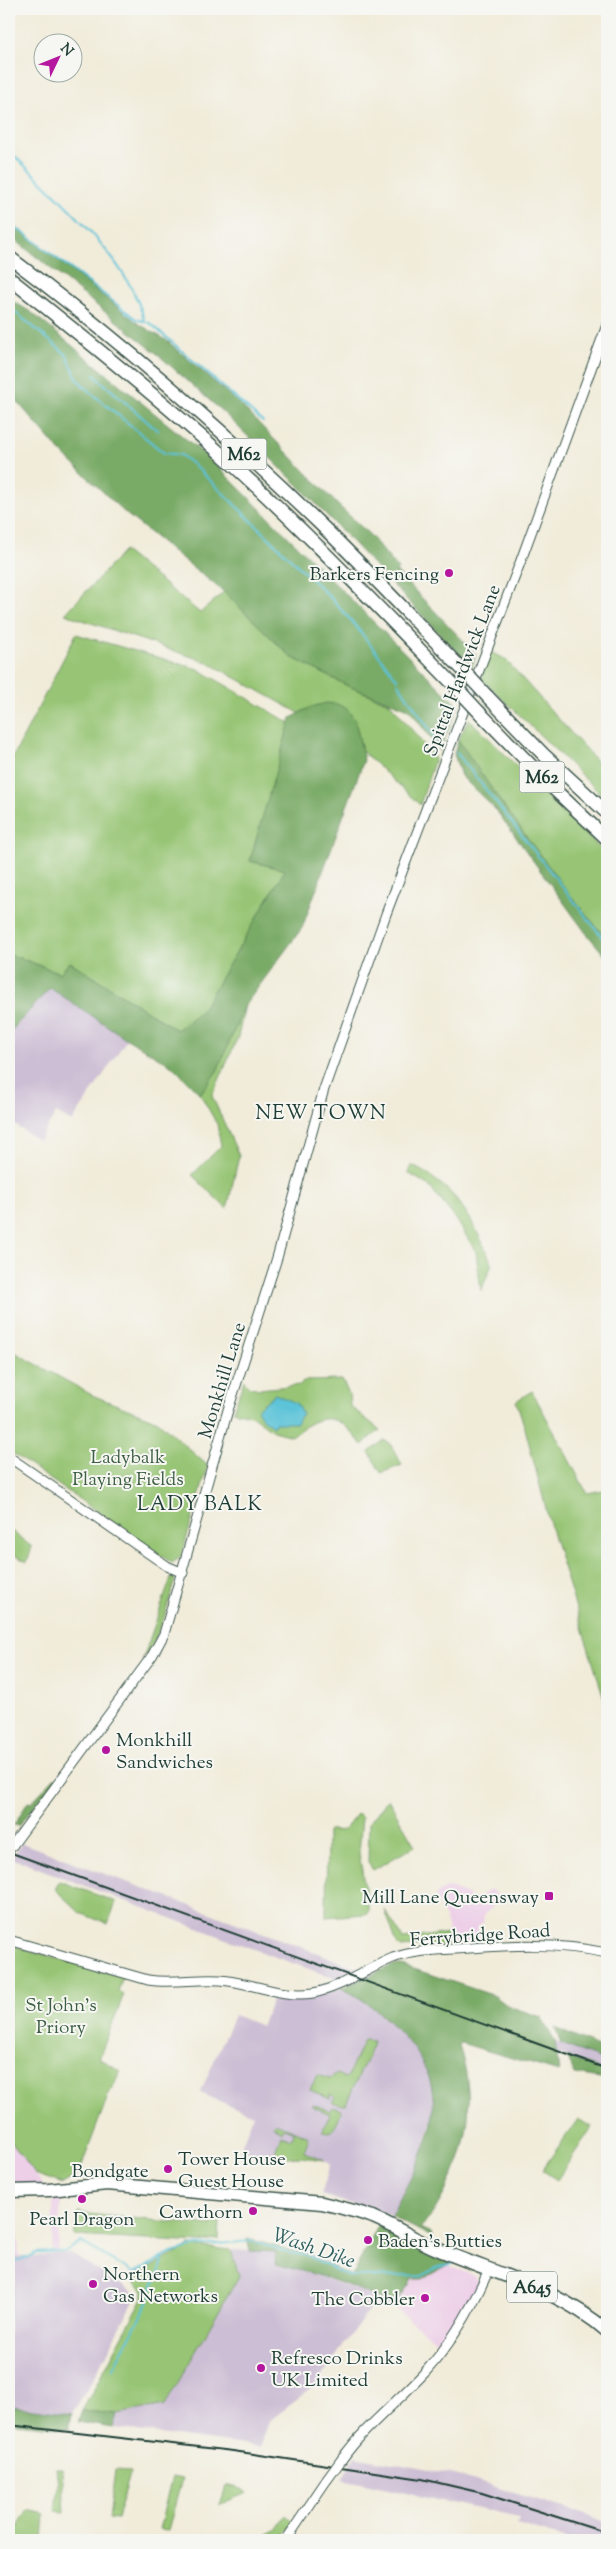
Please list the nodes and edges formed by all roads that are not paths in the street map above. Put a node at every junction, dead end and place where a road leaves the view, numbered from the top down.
1 (9, 257) edge
2 (9, 278) edge
3 (607, 325) edge
4 (607, 813) edge
5 (607, 839) edge
6 (346, 1026) joint
7 (9, 1458) edge
8 (183, 1573) junction
9 (9, 1850) edge
10 (9, 1940) edge
11 (607, 1953) edge
12 (9, 2191) edge
13 (487, 2274) junction
14 (607, 2331) edge
15 (286, 2540) edge

1 - 4 highway, M62, bridge
2 - 5 highway, M62, bridge
3 - 6 street, Spittal Hardwick Lane
6 - 8 street, Monkhill Lane
7 - 8 street
8 - 9 street, Monkhill Lane
10 - 11 street, Ferrybridge Road
12 - 13 highway, Bondgate / A645
13 - 14 highway, A645
13 - 15 street, bridge

